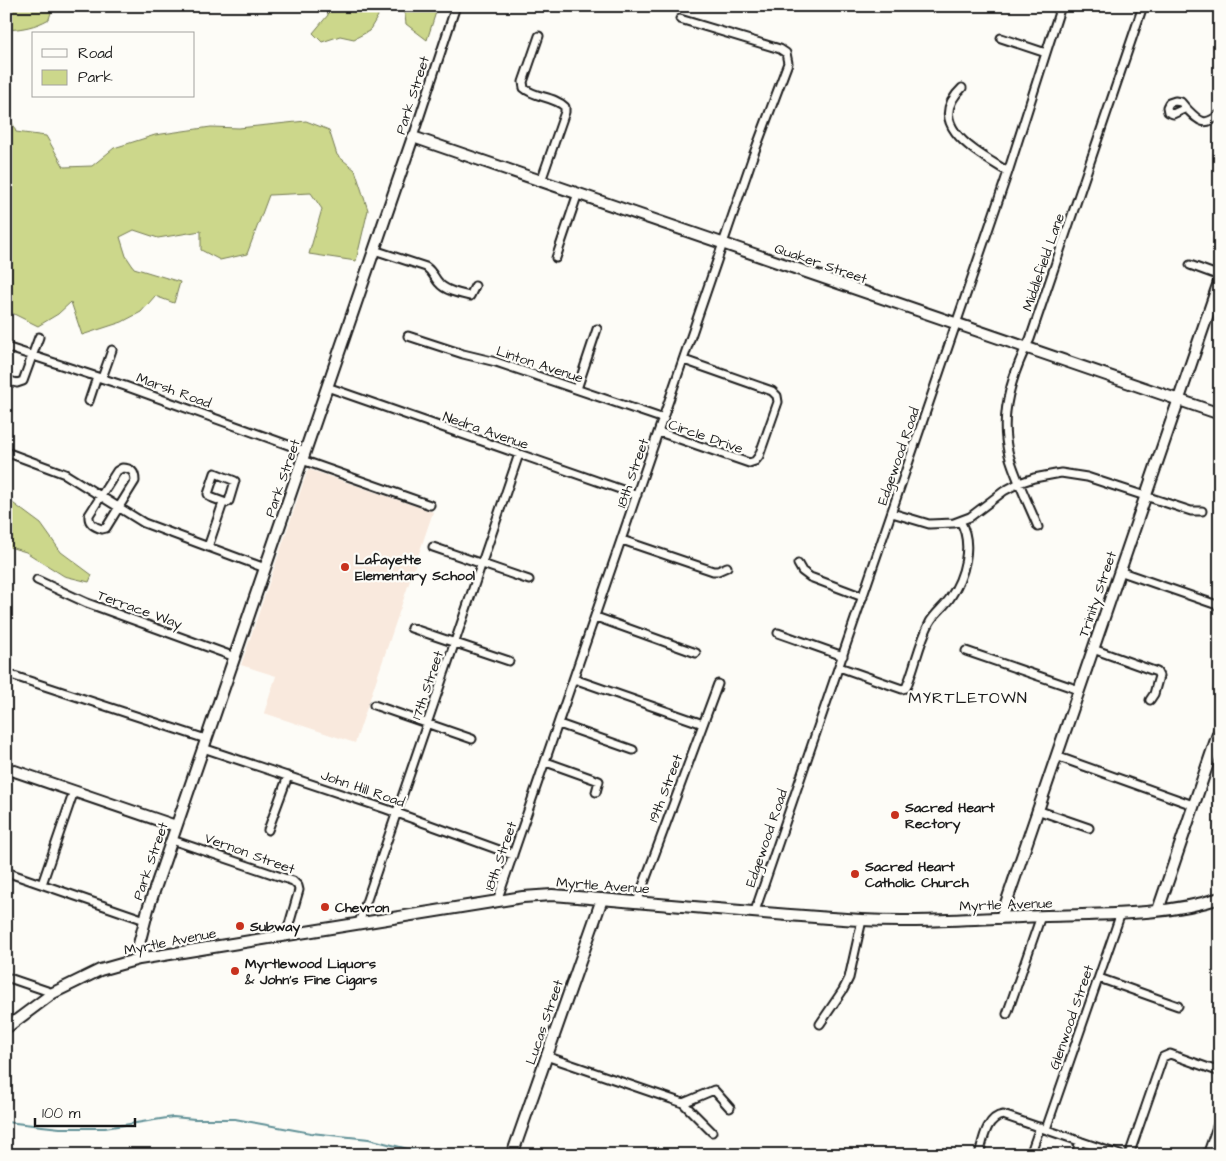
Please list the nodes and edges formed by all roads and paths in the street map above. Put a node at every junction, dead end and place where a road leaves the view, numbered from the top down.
1 (456, 6) edge
2 (1061, 6) edge
3 (1143, 6) edge
4 (680, 18) dead end
5 (539, 36) dead end
6 (1001, 38) dead end
7 (1046, 53) junction
8 (962, 88) dead end
9 (1186, 108) dead end
10 (1220, 114) edge
11 (413, 137) junction
12 (1008, 172) junction
13 (542, 181) junction
14 (578, 194) junction
15 (723, 244) junction
16 (374, 250) junction
17 (556, 258) dead end
18 (1190, 265) dead end
19 (1220, 277) edge
20 (475, 286) dead end
21 (956, 323) junction
22 (597, 329) dead end
23 (408, 336) dead end
24 (39, 337) dead end
25 (6, 347) edge
26 (1026, 347) junction
27 (112, 350) dead end
28 (33, 356) junction
29 (684, 360) junction
30 (100, 378) junction
31 (6, 380) edge
32 (327, 387) junction
33 (577, 389) junction
34 (1178, 399) junction
35 (89, 401) dead end
36 (1220, 414) edge
37 (664, 419) junction
38 (659, 432) junction
39 (6, 452) edge
40 (519, 454) junction
41 (304, 456) junction
42 (1019, 482) junction
43 (637, 495) junction
44 (100, 496) junction
45 (1145, 496) junction
46 (223, 503) junction
47 (430, 505) dead end
48 (118, 508) junction
49 (1202, 511) dead end
50 (892, 513) junction
51 (960, 521) junction
52 (1038, 526) dead end
53 (622, 540) junction
54 (208, 547) junction
55 (433, 547) dead end
56 (481, 564) junction
57 (798, 564) dead end
58 (727, 567) dead end
59 (265, 568) junction
60 (1119, 571) junction
61 (38, 580) dead end
62 (529, 580) dead end
63 (863, 597) junction
64 (1220, 606) edge
65 (596, 617) junction
66 (411, 628) dead end
67 (778, 633) dead end
68 (454, 643) junction
69 (1093, 649) junction
70 (966, 651) dead end
71 (696, 652) dead end
72 (843, 656) junction
73 (235, 657) junction
74 (509, 661) dead end
75 (839, 667) junction
76 (14, 676) dead end
77 (574, 679) junction
78 (718, 684) dead end
79 (1079, 690) junction
80 (1150, 700) dead end
81 (374, 705) dead end
82 (427, 724) junction
83 (559, 724) junction
84 (703, 724) junction
85 (1219, 733) edge
86 (472, 739) dead end
87 (205, 743) junction
88 (634, 750) dead end
89 (1056, 756) junction
90 (546, 762) junction
91 (6, 768) edge
92 (288, 776) junction
93 (74, 791) junction
94 (596, 792) dead end
95 (1193, 805) junction
96 (1037, 810) junction
97 (396, 813) junction
98 (176, 826) junction
99 (1089, 828) dead end
100 (268, 830) dead end
101 (172, 840) junction
102 (513, 855) junction
103 (6, 872) edge
104 (42, 884) junction
105 (1220, 898) edge
106 (602, 899) junction
107 (497, 901) junction
108 (637, 902) junction
109 (1158, 910) junction
110 (755, 912) junction
111 (1121, 913) junction
112 (1041, 916) junction
113 (1001, 918) junction
114 (144, 920) junction
115 (862, 920) junction
116 (359, 923) junction
117 (286, 935) junction
118 (139, 959) junction
119 (6, 977) edge
120 (1099, 978) junction
121 (53, 993) junction
122 (1178, 1006) dead end
123 (1008, 1014) dead end
124 (820, 1024) dead end
125 (6, 1028) edge
126 (546, 1056) junction
127 (1220, 1072) edge
128 (683, 1102) junction
129 (730, 1108) dead end
130 (1220, 1118) edge
131 (1043, 1128) junction
132 (712, 1132) dead end
133 (1080, 1141) junction
134 (512, 1155) edge
135 (979, 1155) edge
136 (1030, 1155) edge
137 (1076, 1155) edge
138 (1120, 1155) edge
139 (1129, 1155) edge
140 (1207, 1155) edge

1 - 11 street, Park Street
2 - 7 street, Edgewood Road
3 - 26 street, Middlefield Lane
4 - 15 street, 18th Street
5 - 13 street
6 - 7 street
7 - 12 street, Edgewood Road
8 - 12 street
9 - 10 street
11 - 13 street, Quaker Street
11 - 16 street, Park Street
12 - 21 street, Edgewood Road
13 - 14 street, Quaker Street
14 - 15 street, Quaker Street
14 - 17 street
15 - 21 street, Quaker Street
15 - 29 street, 18th Street
16 - 20 street
16 - 32 street, Park Street
18 - 19 street
19 - 34 street, Trinity Street
21 - 26 street, Quaker Street
21 - 50 street, Edgewood Road
22 - 33 street
23 - 33 street, Linton Avenue
24 - 28 street
25 - 28 street, Marsh Road
26 - 34 street, Quaker Street
26 - 42 street, Middlefield Lane
27 - 30 street
28 - 30 street, Marsh Road
28 - 31 street
29 - 37 street, 18th Street
29 - 38 street, Circle Drive
30 - 35 street
30 - 41 street, Marsh Road
32 - 40 street, Nedra Avenue
32 - 41 street, Park Street
33 - 37 street, Linton Avenue
34 - 36 street, Quaker Street
34 - 45 street, Trinity Street
37 - 38 street, 18th Street
38 - 43 street, 18th Street
39 - 44 street
40 - 43 street, Nedra Avenue
40 - 56 street, 17th Street
41 - 47 street, Marsh Road
41 - 59 street, Park Street
42 - 45 street
42 - 51 street
42 - 52 street, Middlefield Lane
43 - 53 street, 18th Street
44 - 48 street
44 - 48 street
44 - 48 street
45 - 49 street
45 - 60 street, Trinity Street
46 - 46 street
46 - 54 street
48 - 54 street
50 - 51 street
50 - 63 street, Edgewood Road
51 - 75 street
53 - 58 street
53 - 65 street, 18th Street
54 - 59 street
55 - 56 street
56 - 62 street
56 - 68 street, 17th Street
57 - 63 street
59 - 73 street, Park Street
60 - 64 street
60 - 69 street, Trinity Street
61 - 73 street, Terrace Way
63 - 72 street, Edgewood Road
65 - 71 street
65 - 77 street, 18th Street
66 - 68 street
67 - 72 street
68 - 74 street
68 - 82 street, 17th Street
69 - 79 street, Trinity Street
69 - 80 street
70 - 79 street
72 - 75 street, Edgewood Road
73 - 87 street, Park Street
75 - 110 street, Edgewood Road
76 - 87 street, John Hill Road
77 - 83 street, 18th Street
77 - 84 street
78 - 84 street, 19th Street
79 - 89 street, Trinity Street
81 - 82 street
82 - 86 street
82 - 97 street, 17th Street
83 - 88 street
83 - 90 street, 18th Street
84 - 108 street, 19th Street
85 - 95 street
87 - 92 street, John Hill Road
87 - 98 street, Park Street
89 - 95 street
89 - 96 street, Trinity Street
90 - 94 street
90 - 102 street, 18th Street
91 - 93 street
92 - 97 street, John Hill Road
92 - 100 street
93 - 98 street
93 - 104 street
95 - 109 street
96 - 99 street
96 - 113 street, Trinity Street
97 - 102 street, John Hill Road
97 - 116 street, 17th Street
98 - 101 street, Park Street
101 - 114 street, Park Street
101 - 117 street, Vernon Street
102 - 107 street, 18th Street
103 - 104 street
104 - 114 street
105 - 109 street, Myrtle Avenue
106 - 107 street, Myrtle Avenue
106 - 108 street, Myrtle Avenue
106 - 126 street, Lucas Street
107 - 116 street, Myrtle Avenue
108 - 110 street, Myrtle Avenue
109 - 111 street, Myrtle Avenue
110 - 115 street, Myrtle Avenue
111 - 112 street, Myrtle Avenue
111 - 120 street, Glenwood Street
112 - 113 street, Myrtle Avenue
112 - 123 street
113 - 115 street, Myrtle Avenue
114 - 118 street, Park Street
115 - 124 street
116 - 117 street, Myrtle Avenue
117 - 118 street, Myrtle Avenue
118 - 121 street, Myrtle Avenue
119 - 121 street
120 - 122 street
120 - 131 street, Glenwood Street
121 - 125 street, Myrtle Avenue
126 - 128 street
126 - 134 street, Lucas Street
127 - 139 street
128 - 129 street
128 - 132 street
130 - 140 street
131 - 133 street
131 - 135 street
131 - 136 street, Glenwood Street
133 - 137 street
133 - 138 street

